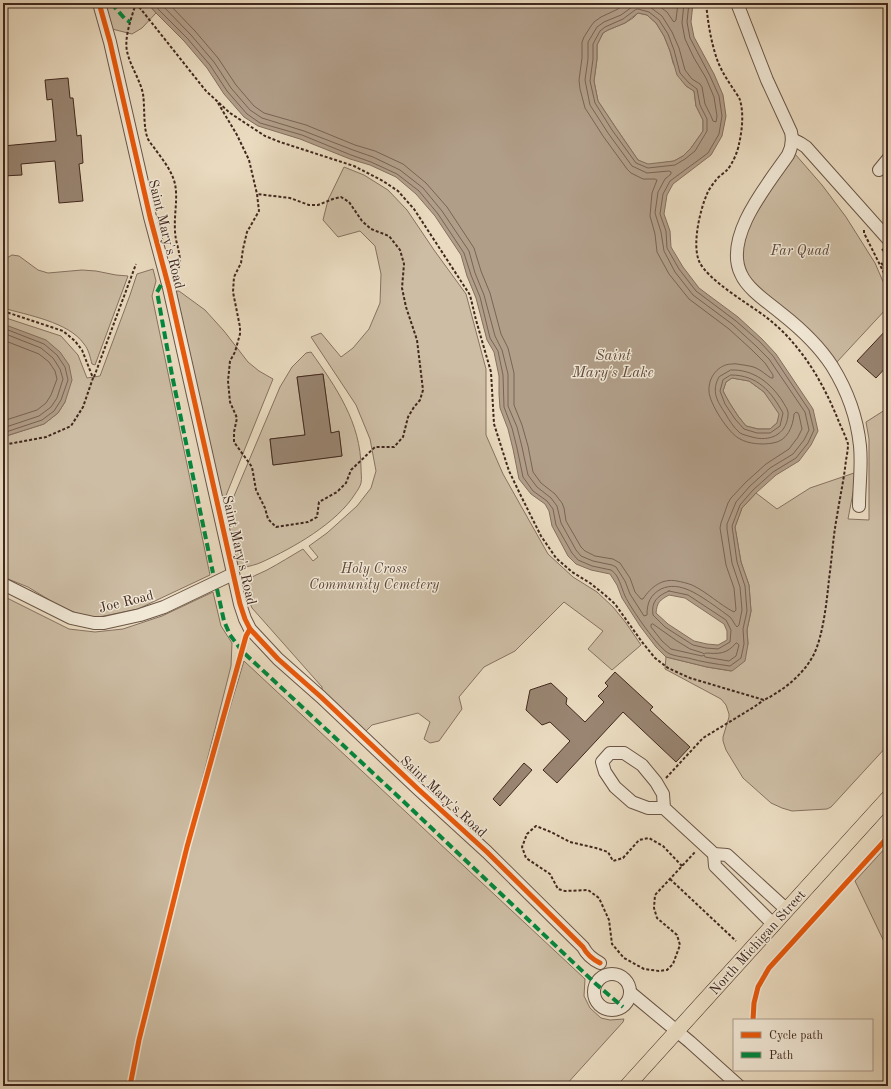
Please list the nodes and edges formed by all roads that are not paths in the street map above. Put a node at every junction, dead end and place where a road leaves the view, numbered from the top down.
1 (99, 3) edge
2 (737, 3) edge
3 (792, 139) junction
4 (888, 159) edge
5 (879, 170) dead end
6 (888, 239) edge
7 (859, 506) dead end
8 (233, 574) junction
9 (3, 584) edge
10 (888, 798) edge
11 (664, 808) junction
12 (714, 854) junction
13 (786, 910) junction
14 (774, 924) junction
15 (611, 974) junction
16 (630, 992) junction
17 (677, 1031) junction
18 (627, 1086) edge
19 (739, 1086) edge

1 - 8 street, Saint Mary's Road
2 - 3 street
3 - 6 street
3 - 7 street
4 - 5 street
8 - 9 street, Joe Road
8 - 15 street, Saint Mary's Road
10 - 13 main road, North Michigan Street
11 - 11 street
11 - 12 street
12 - 13 street
12 - 14 street
13 - 14 main road, North Michigan Street
14 - 17 main road, North Michigan Street
15 - 16 street, Saint Mary's Road
15 - 16 street
16 - 17 street, Saint Mary's Road
17 - 18 main road, North Michigan Street
17 - 19 street, Saint Mary's Road

